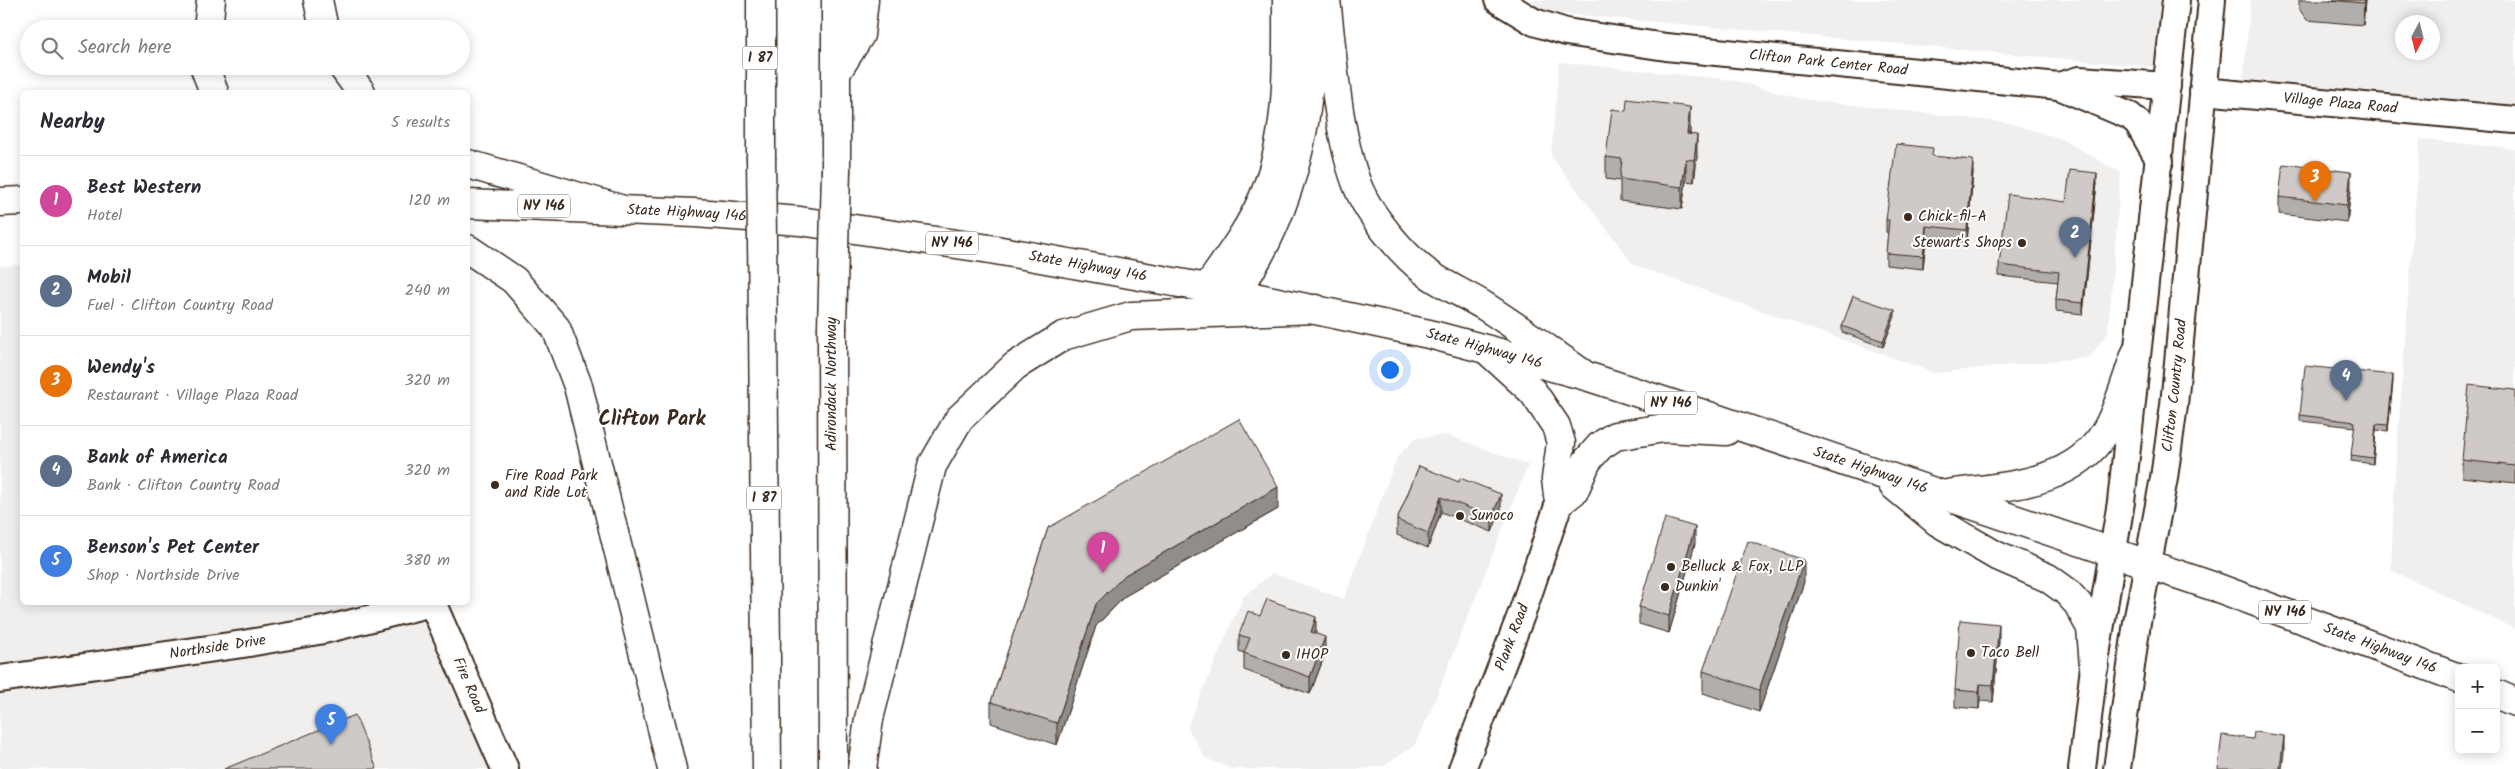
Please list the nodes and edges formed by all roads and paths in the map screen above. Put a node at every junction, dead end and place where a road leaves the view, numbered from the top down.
1 (211, 0) edge
2 (318, 0) edge
3 (748, 0) edge
4 (761, 0) edge
5 (836, 0) edge
6 (864, 0) edge
7 (1287, 0) edge
8 (1308, 0) edge
9 (1326, 0) edge
10 (1498, 0) edge
11 (2176, 0) edge
12 (2212, 0) edge
13 (209, 20) edge
14 (322, 20) edge
15 (836, 74) junction
16 (203, 75) edge
17 (207, 75) edge
18 (349, 75) edge
19 (2059, 86) junction
20 (2167, 86) junction
21 (200, 90) edge
22 (213, 90) edge
23 (360, 90) edge
24 (2203, 91) junction
25 (760, 116) junction
26 (2515, 120) edge
27 (2160, 161) junction
28 (470, 165) edge
29 (2194, 178) junction
30 (0, 202) edge
31 (20, 202) edge
32 (470, 204) edge
33 (620, 209) junction
34 (470, 250) edge
35 (1206, 288) junction
36 (1235, 292) junction
37 (1316, 309) junction
38 (1484, 348) junction
39 (2136, 353) junction
40 (1586, 376) junction
41 (1755, 433) junction
42 (1882, 476) junction
43 (1942, 495) junction
44 (1559, 503) junction
45 (2113, 554) junction
46 (2148, 565) junction
47 (424, 605) edge
48 (433, 605) edge
49 (2094, 667) junction
50 (2455, 677) edge
51 (0, 679) edge
52 (2500, 696) edge
53 (2515, 702) edge
54 (505, 769) edge
55 (672, 769) edge
56 (767, 769) edge
57 (833, 769) edge
58 (862, 769) edge
59 (1462, 769) edge
60 (2082, 769) edge
61 (2117, 769) edge

1 - 13 main road
2 - 14 main road
3 - 25 main road
4 - 25 main road, I 87
5 - 15 main road, Adirondack Northway
6 - 15 main road
7 - 35 main road
8 - 36 main road
9 - 40 main road
10 - 19 street, Clifton Park Center Road
11 - 20 street
12 - 24 street, Clifton Country Road
15 - 57 main road, Adirondack Northway, bridge
16 - 21 main road
17 - 22 main road
18 - 23 main road
19 - 20 street, Clifton Park Center Road
19 - 27 street
20 - 27 street
20 - 29 street
24 - 26 street, Village Plaza Road
24 - 29 street, Clifton Country Road
25 - 56 main road, I 87, bridge
27 - 39 street
28 - 33 main road
29 - 46 street, Clifton Country Road
30 - 31 main road
32 - 33 main road, State Highway 146 / NY 146
33 - 35 main road, State Highway 146 / NY 146
34 - 55 main road
35 - 36 main road, State Highway 146 / NY 146
36 - 37 main road, State Highway 146 / NY 146
37 - 38 main road, State Highway 146 / NY 146
37 - 58 main road
38 - 40 main road, State Highway 146 / NY 146
38 - 44 main road
39 - 43 main road
39 - 45 street
40 - 41 main road, State Highway 146 / NY 146
41 - 42 main road, State Highway 146 / NY 146
41 - 44 main road
42 - 43 main road, State Highway 146 / NY 146
42 - 49 main road
43 - 45 main road, State Highway 146 / NY 146
44 - 59 street, Plank Road
45 - 46 main road, State Highway 146 / NY 146
45 - 49 street
46 - 50 main road, State Highway 146 / NY 146
46 - 61 street, Clifton Country Road
47 - 51 street, Northside Drive
48 - 54 street, Fire Road
49 - 60 street
52 - 53 main road

